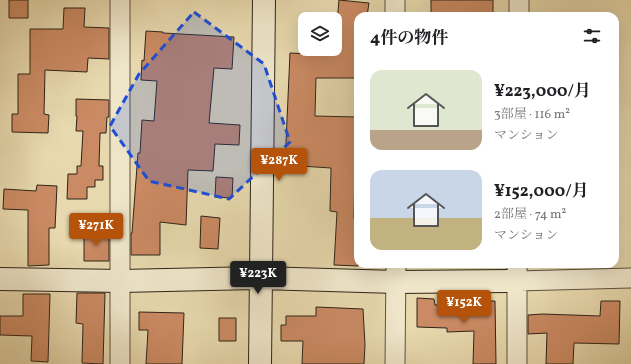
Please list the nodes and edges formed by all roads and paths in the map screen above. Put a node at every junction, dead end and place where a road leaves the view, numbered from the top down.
1 (120, 0) edge
2 (264, 0) edge
3 (395, 0) edge
4 (519, 0) edge
5 (395, 12) edge
6 (519, 12) edge
7 (396, 273) edge
8 (517, 273) edge
9 (261, 278) junction
10 (631, 278) edge
11 (0, 279) edge
12 (121, 281) junction
13 (120, 364) edge
14 (260, 364) edge
15 (395, 364) edge
16 (517, 364) edge

1 - 12 street
2 - 9 street
3 - 5 street
4 - 6 street
7 - 8 street
7 - 9 street
7 - 15 street
8 - 10 street
8 - 16 street
9 - 12 street
9 - 14 street
11 - 12 street
12 - 13 street

